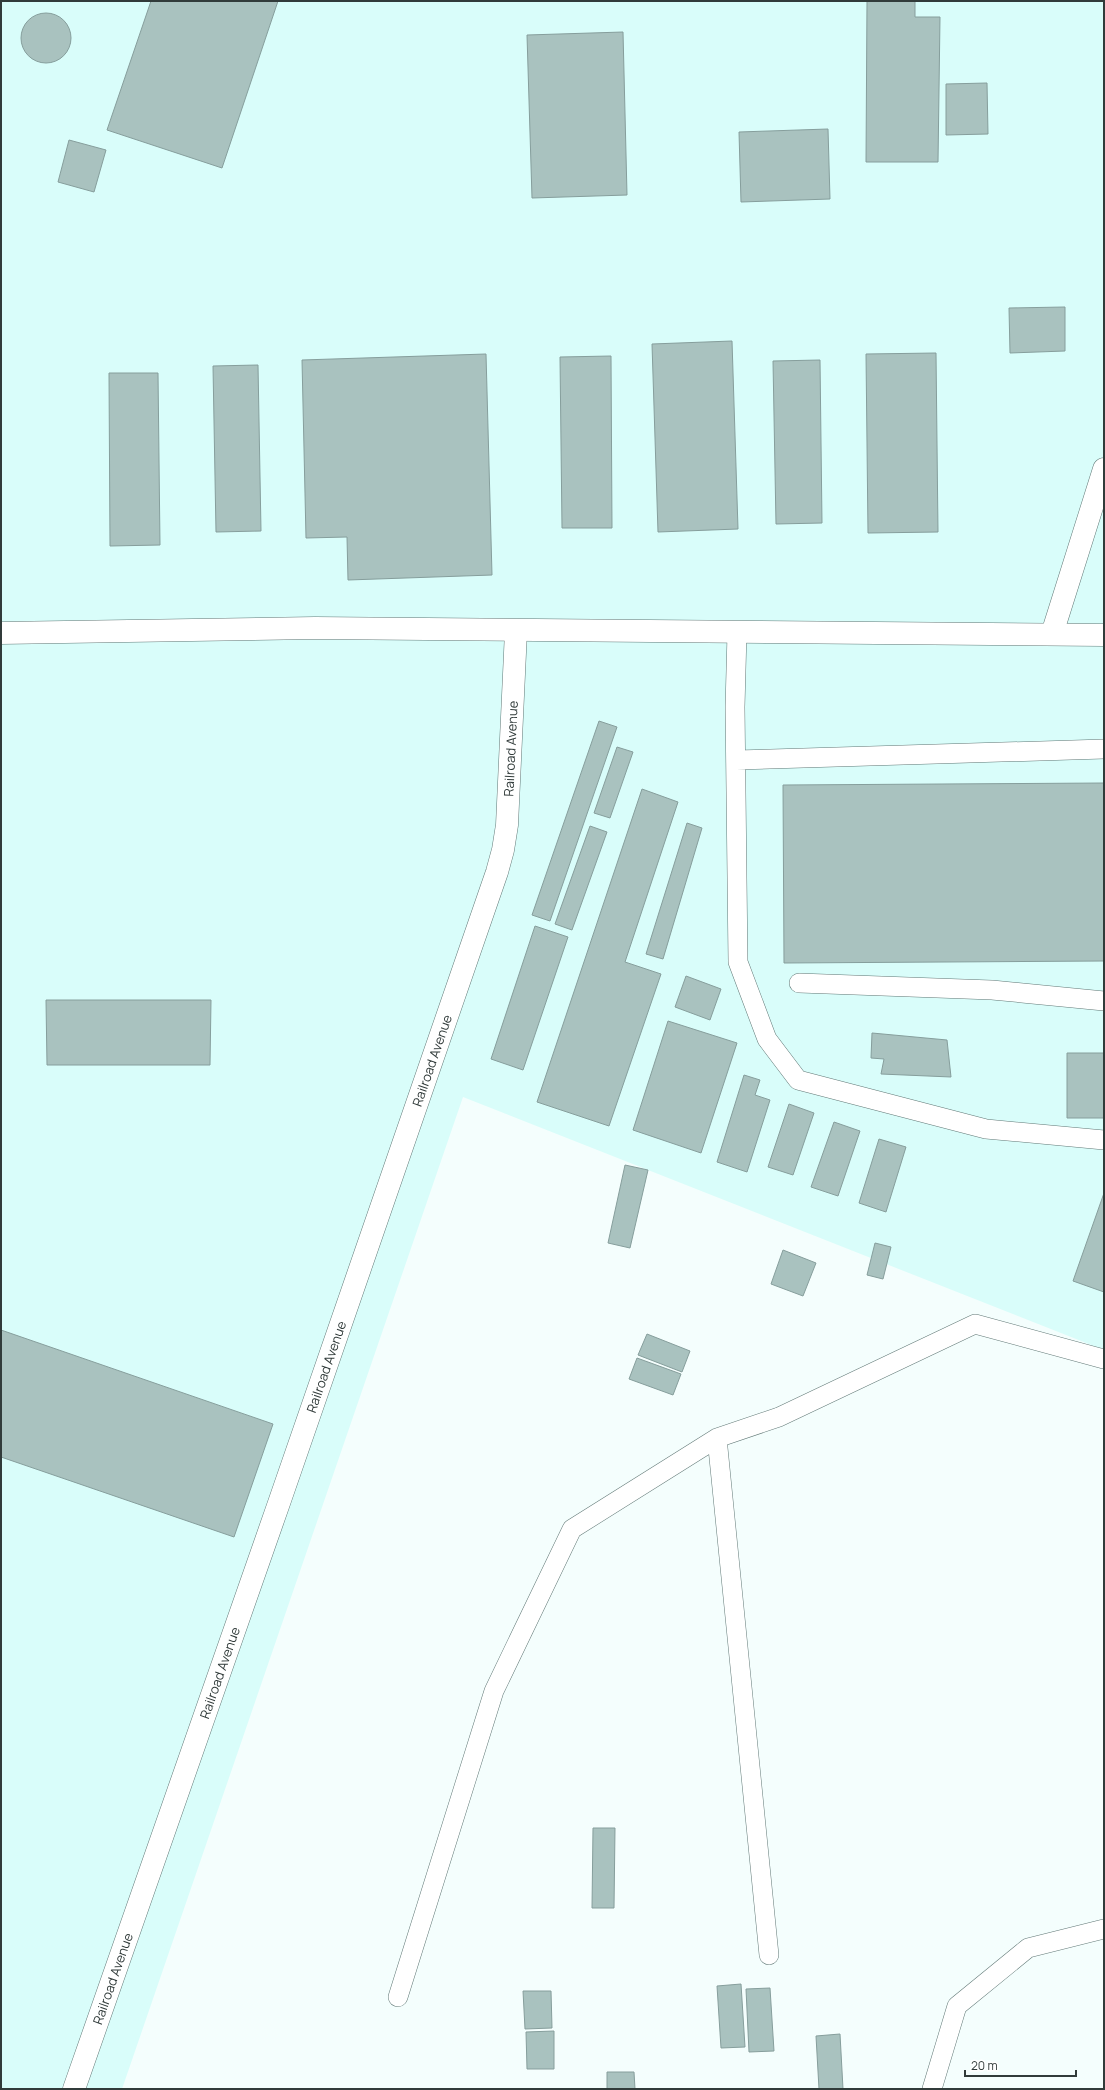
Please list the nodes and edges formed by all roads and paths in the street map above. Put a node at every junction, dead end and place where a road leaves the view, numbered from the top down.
1 (1104, 469) edge
2 (516, 631) junction
3 (737, 632) junction
4 (1, 633) edge
5 (1052, 634) junction
6 (1104, 636) edge
7 (1104, 749) edge
8 (736, 760) junction
9 (799, 983) dead end
10 (1104, 1001) edge
11 (1104, 1140) edge
12 (1104, 1358) edge
13 (717, 1438) junction
14 (1104, 1929) edge
15 (768, 1955) dead end
16 (398, 1997) dead end
17 (74, 2089) edge
18 (932, 2089) edge

1 - 5 street
2 - 3 street
2 - 4 street
2 - 17 street, Railroad Avenue
3 - 5 street
3 - 8 lane
5 - 6 street
7 - 8 lane
8 - 11 lane
9 - 10 lane
12 - 13 lane
13 - 15 lane
13 - 16 lane
14 - 18 lane

